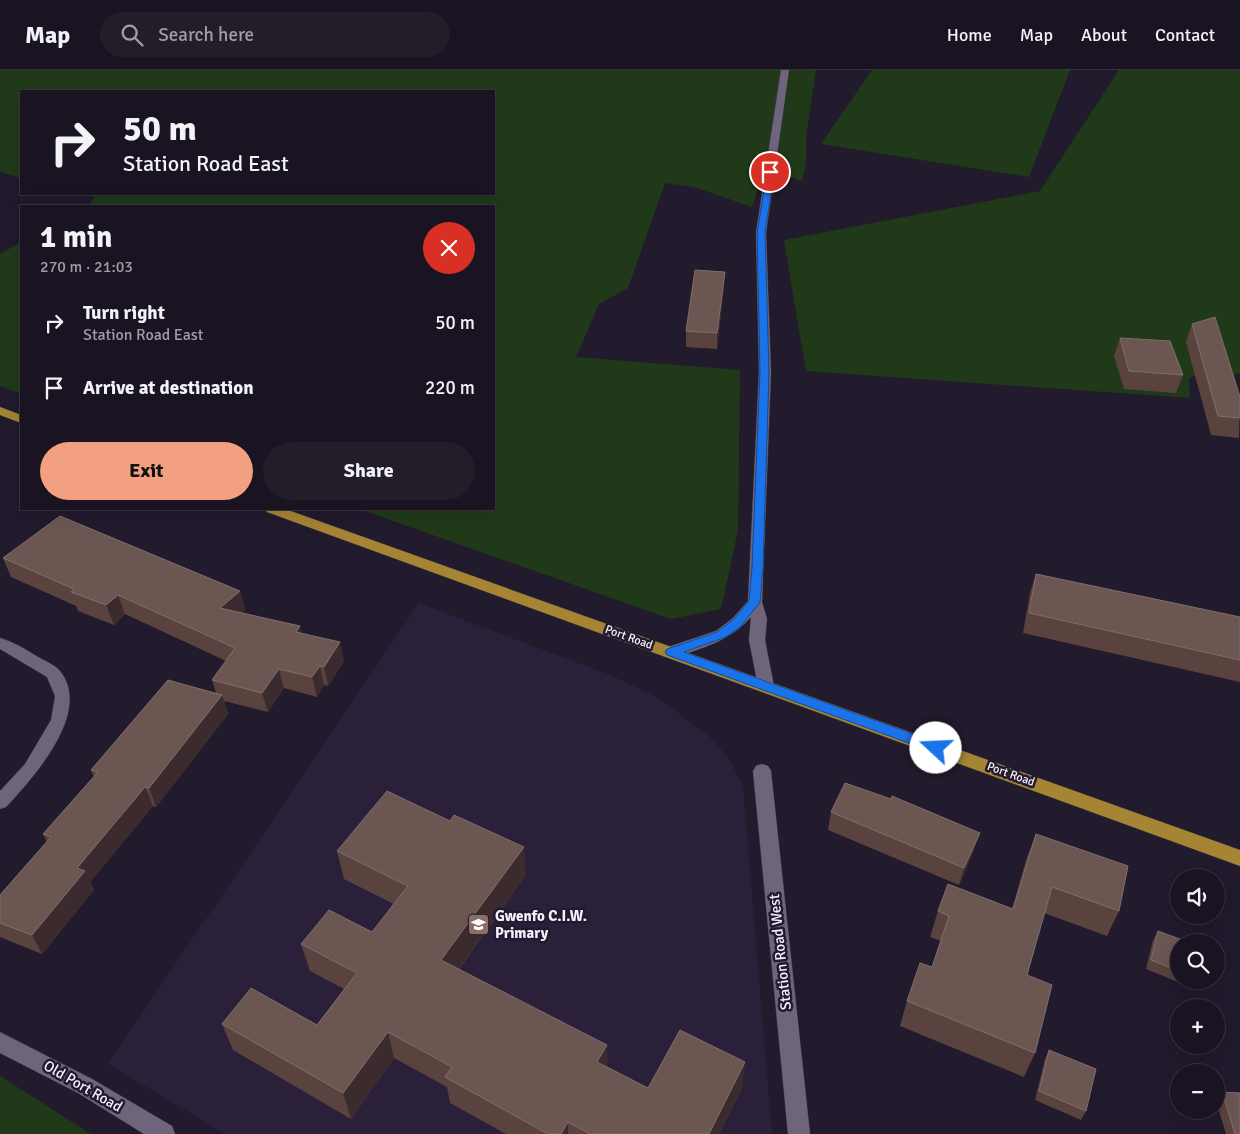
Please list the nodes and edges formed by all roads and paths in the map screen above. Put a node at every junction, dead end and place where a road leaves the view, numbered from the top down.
1 (785, 70) edge
2 (0, 411) edge
3 (20, 419) edge
4 (275, 510) edge
5 (755, 602) junction
6 (0, 643) edge
7 (671, 652) junction
8 (766, 686) junction
9 (762, 771) dead end
10 (0, 802) edge
11 (1240, 858) edge
12 (0, 1042) edge
13 (164, 1134) edge
14 (798, 1134) edge

1 - 5 street
2 - 3 main road
4 - 7 main road, Port Road
5 - 7 street
5 - 8 street
6 - 10 street
7 - 8 main road, Port Road
8 - 11 main road, Port Road
9 - 14 street, Station Road West
12 - 13 street, Old Port Road

